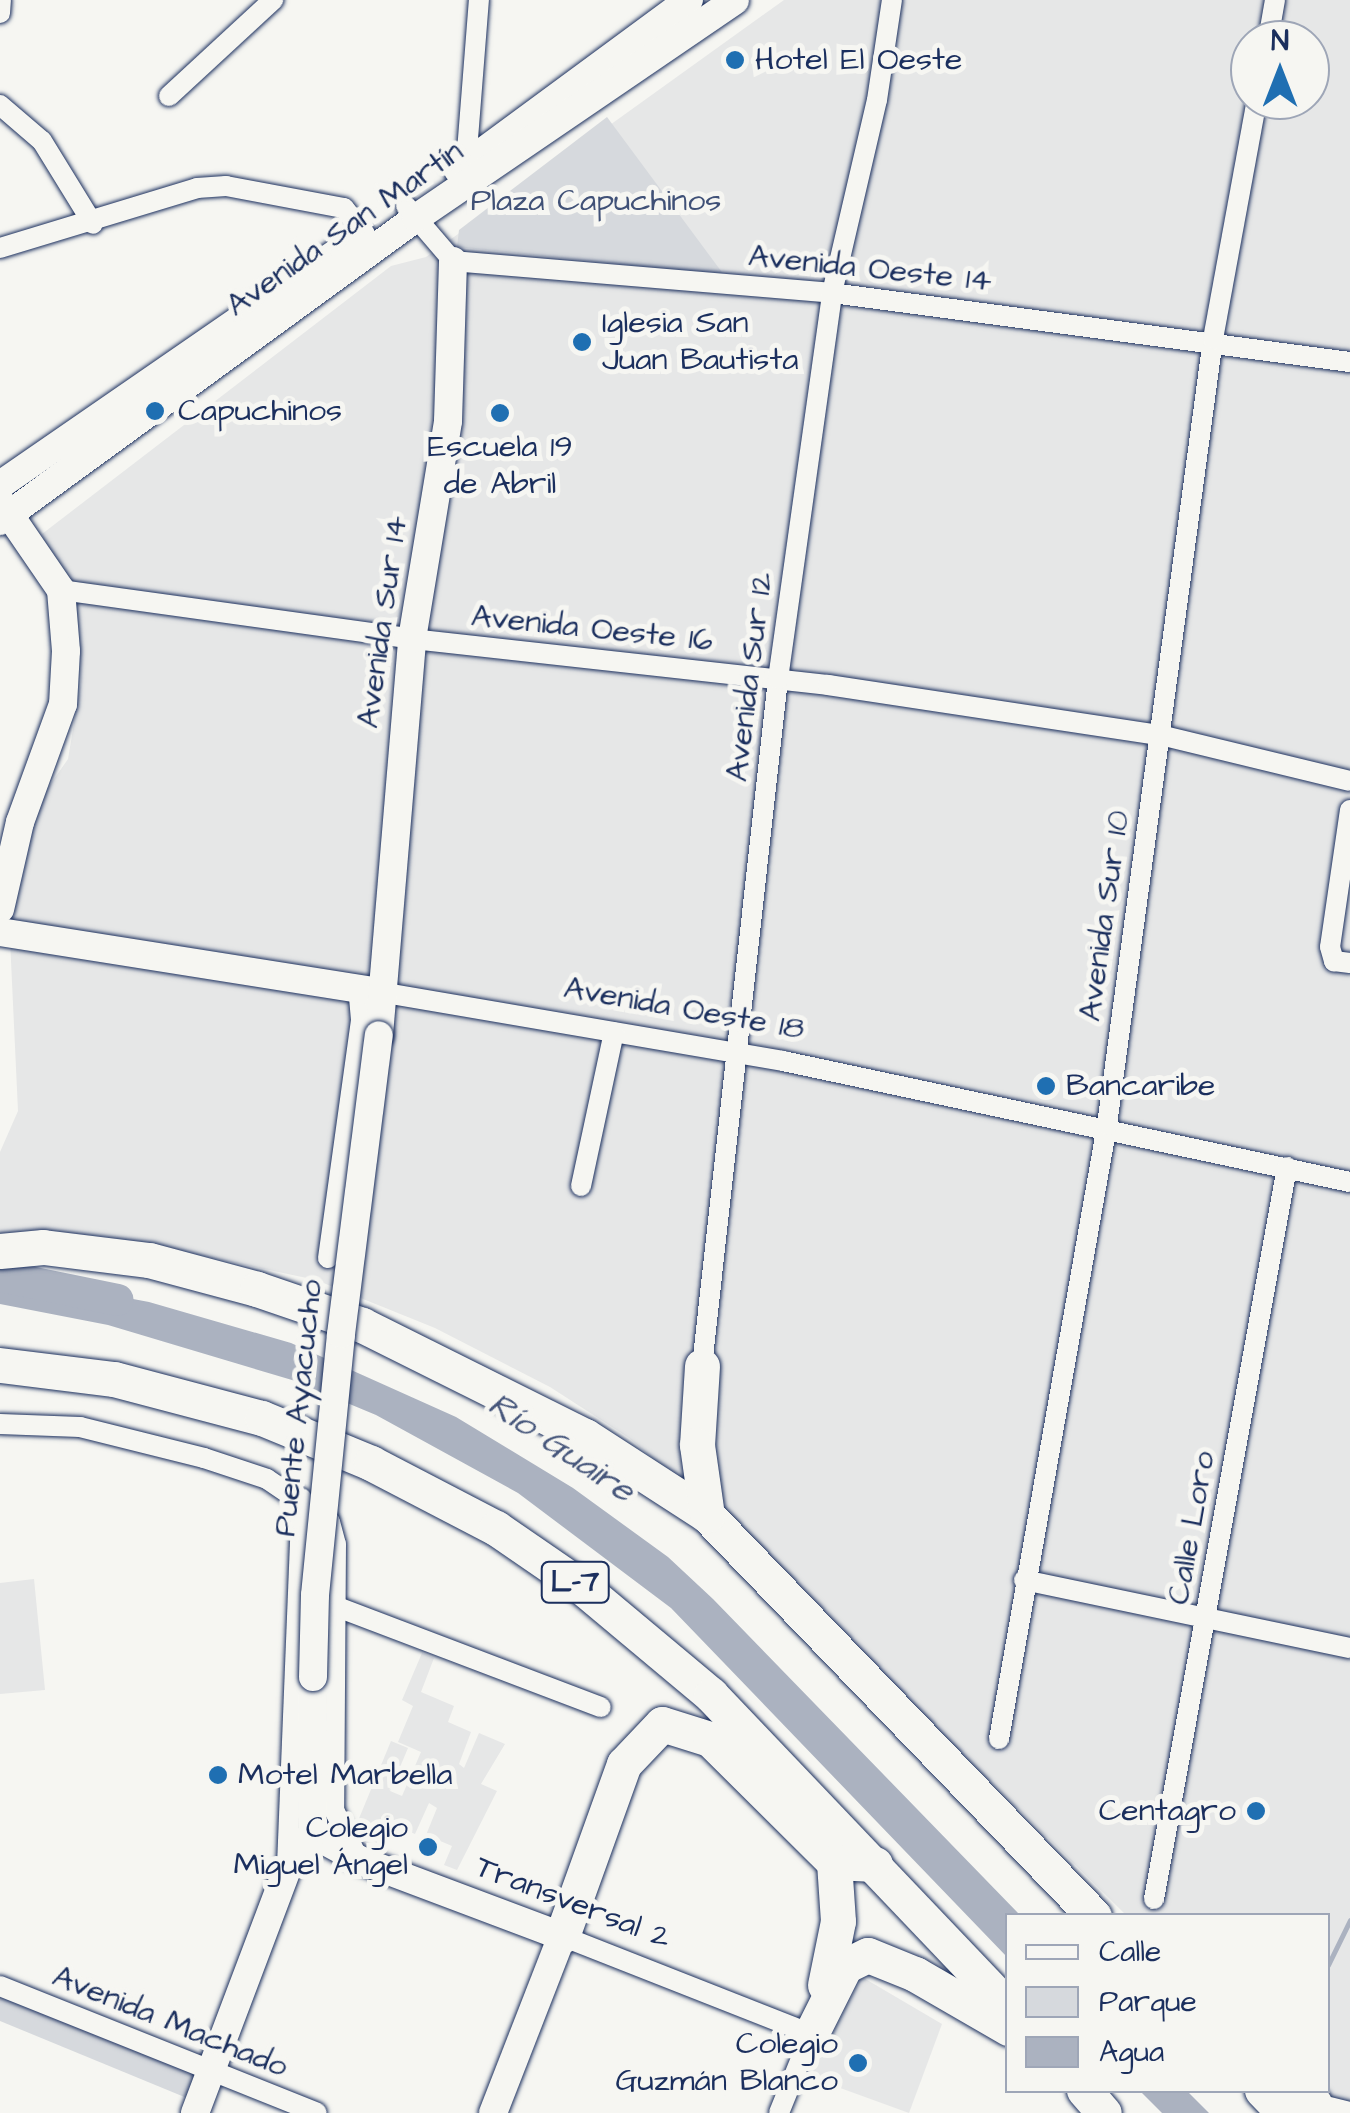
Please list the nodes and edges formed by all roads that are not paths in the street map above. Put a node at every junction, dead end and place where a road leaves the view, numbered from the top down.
1 (1, 0) edge
2 (273, 0) edge
3 (479, 0) edge
4 (688, 0) edge
5 (735, 0) edge
6 (892, 0) edge
7 (0, 13) edge
8 (169, 96) dead end
9 (0, 105) edge
10 (1252, 120) edge
11 (466, 164) junction
12 (411, 212) junction
13 (93, 224) junction
14 (364, 234) junction
15 (0, 248) edge
16 (454, 260) junction
17 (832, 293) junction
18 (1213, 339) junction
19 (1350, 362) edge
20 (0, 485) edge
21 (4, 512) edge
22 (61, 590) junction
23 (412, 640) junction
24 (778, 680) junction
25 (1160, 736) junction
26 (1350, 781) edge
27 (1350, 810) edge
28 (0, 910) edge
29 (0, 932) edge
30 (1350, 964) edge
31 (369, 989) junction
32 (614, 1032) junction
33 (738, 1053) junction
34 (1107, 1125) junction
35 (1286, 1167) junction
36 (1350, 1182) edge
37 (582, 1186) dead end
38 (0, 1235) edge
39 (43, 1247) junction
40 (0, 1250) edge
41 (328, 1258) dead end
42 (0, 1365) edge
43 (702, 1366) joint
44 (0, 1424) edge
45 (302, 1498) junction
46 (707, 1516) junction
47 (1024, 1580) junction
48 (297, 1596) junction
49 (335, 1604) junction
50 (1206, 1621) junction
51 (1350, 1648) edge
52 (602, 1707) dead end
53 (999, 1739) dead end
54 (312, 1834) junction
55 (362, 1861) junction
56 (834, 1862) junction
57 (875, 1864) junction
58 (287, 1869) junction
59 (1154, 1898) dead end
60 (1091, 1913) edge
61 (562, 1936) junction
62 (0, 1986) edge
63 (1005, 2004) edge
64 (1005, 2026) edge
65 (810, 2034) junction
66 (212, 2073) junction
67 (1087, 2093) edge
68 (1271, 2093) edge
69 (1307, 2105) edge
70 (1350, 2112) edge
71 (195, 2113) edge
72 (317, 2113) edge
73 (493, 2113) edge
74 (780, 2113) edge
75 (1104, 2113) edge

1 - 7 street
2 - 8 street
3 - 11 street
4 - 11 street, Avenida San Martín
5 - 12 street, Avenida San Martín
6 - 17 street, Avenida Sur 12
9 - 13 street
10 - 18 street, Avenida Sur 10
11 - 12 street, Avenida San Martín
12 - 14 street, Avenida San Martín
12 - 16 street
12 - 21 street, Avenida San Martín
13 - 14 street
13 - 15 street
14 - 20 street, Avenida San Martín
16 - 17 street, Avenida Oeste 14
16 - 23 street, Avenida Sur 14
17 - 18 street, Avenida Oeste 14
17 - 24 street, Avenida Sur 12
18 - 19 street, Avenida Oeste 14
18 - 25 street, Avenida Sur 10
21 - 22 street
22 - 23 street, Avenida Oeste 16
22 - 28 street
23 - 24 street, Avenida Oeste 16
23 - 31 street, Avenida Sur 14
24 - 25 street, Avenida Oeste 16
24 - 33 street, Avenida Sur 12
25 - 26 street, Avenida Oeste 16
25 - 34 street, Avenida Sur 10
27 - 30 street
29 - 31 street, Avenida Oeste 18
31 - 32 street, Avenida Oeste 18
31 - 41 street
31 - 54 street, Puente Ayacucho, bridge
32 - 33 street, Avenida Oeste 18
32 - 37 street
33 - 34 street, Avenida Oeste 18
33 - 43 street, Avenida Sur 12
34 - 35 street, Avenida Oeste 18
34 - 47 street, Avenida Sur 10
35 - 36 street, Avenida Oeste 18
35 - 50 street, Calle Loro
38 - 39 highway
39 - 40 highway
39 - 46 highway
42 - 57 highway, L-7
43 - 46 highway
44 - 45 street
45 - 48 street
45 - 49 street
46 - 60 highway
47 - 50 street
47 - 53 street, Avenida Sur 10
48 - 49 street
48 - 58 street
49 - 52 street
49 - 55 street
50 - 51 street
50 - 59 street, Calle Loro
54 - 55 street, Transversal 2
54 - 58 street
55 - 61 street, Transversal 2
56 - 57 highway
56 - 61 highway
56 - 65 highway
57 - 63 highway, L-7
58 - 66 street
61 - 65 street, Transversal 2
61 - 73 street
62 - 66 street, Avenida Machado
64 - 65 highway
65 - 74 street
66 - 71 street
66 - 72 street, Avenida Machado
67 - 75 highway
68 - 69 highway
69 - 70 street

